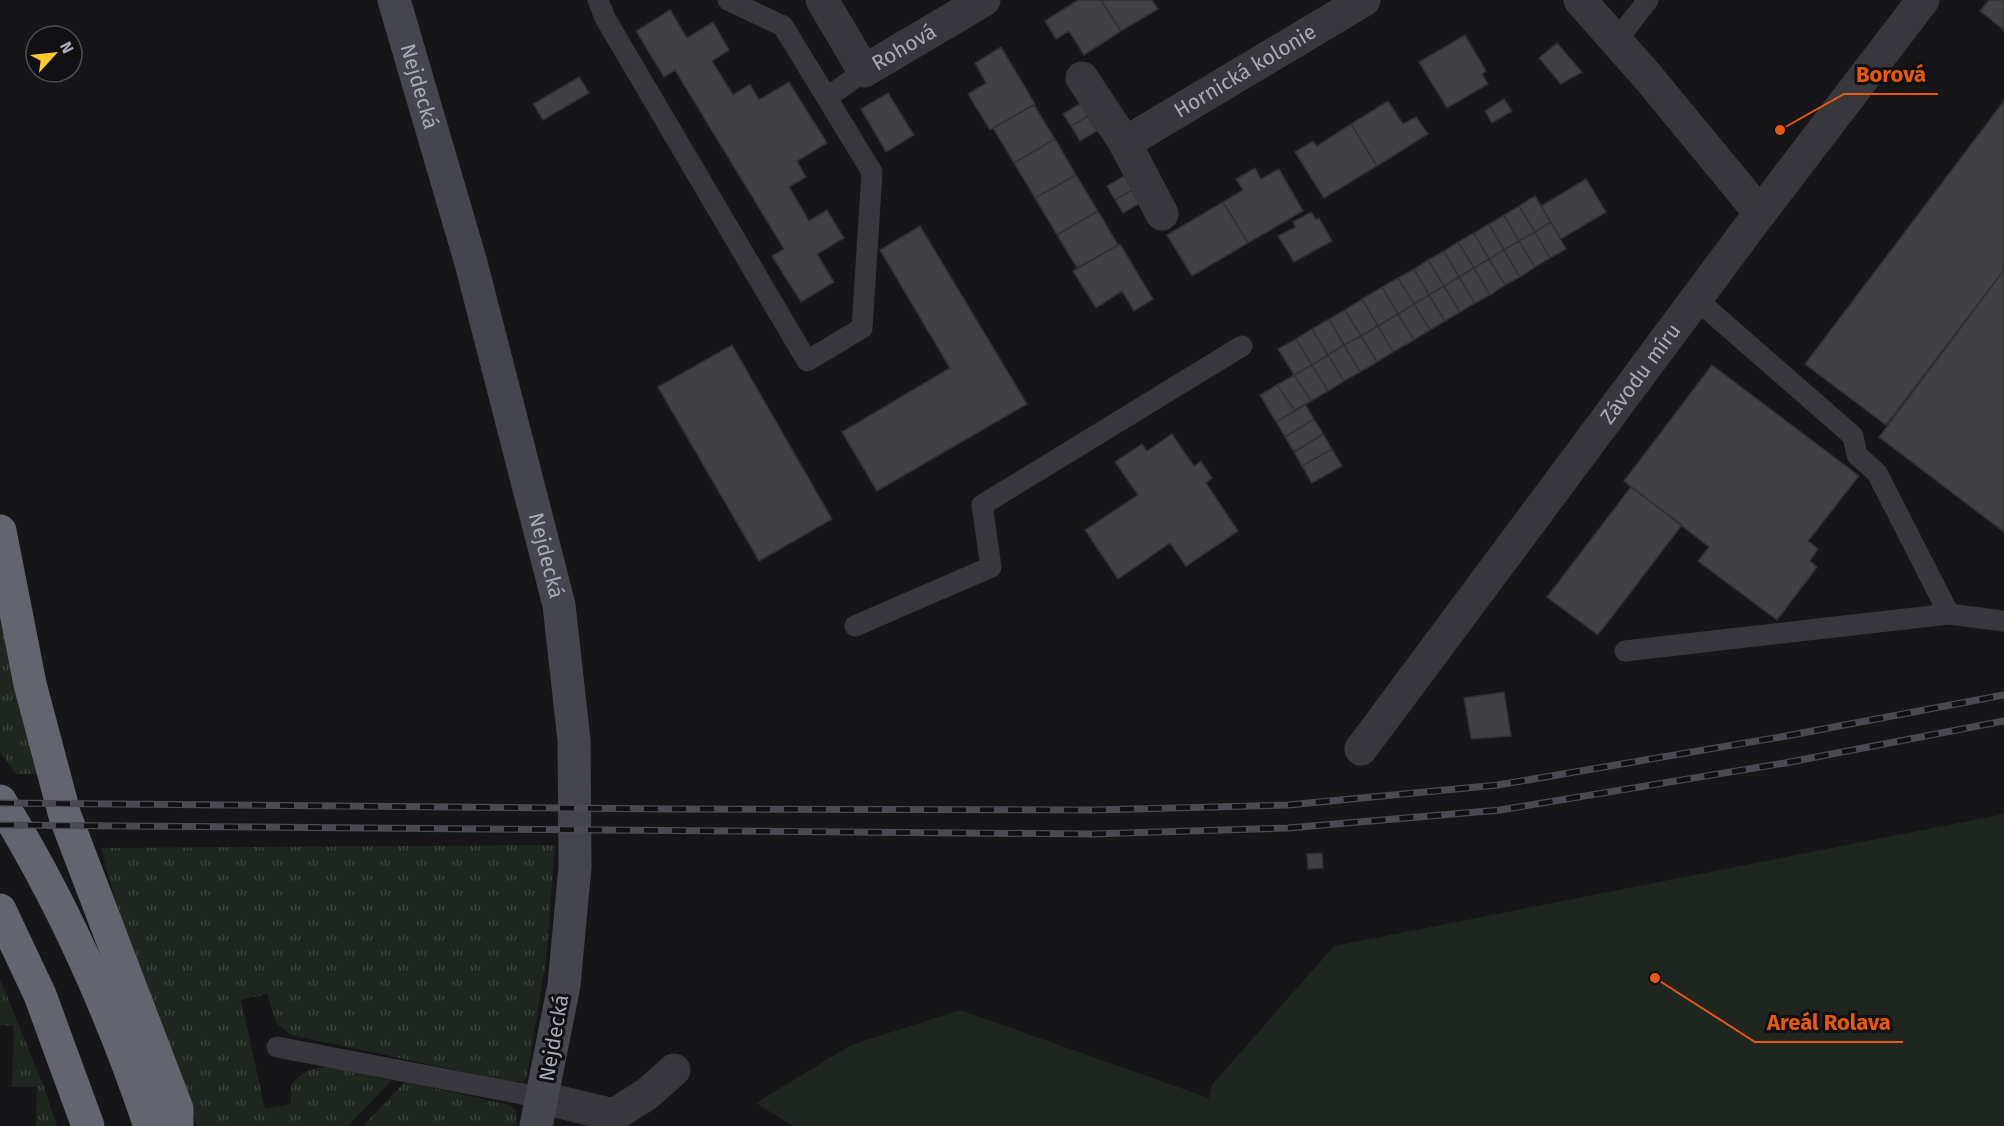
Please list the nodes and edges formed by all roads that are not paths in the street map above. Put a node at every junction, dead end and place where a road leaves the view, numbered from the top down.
1 (394, 0) edge
2 (598, 0) edge
3 (728, 0) edge
4 (822, 0) edge
5 (984, 0) edge
6 (1364, 0) edge
7 (1580, 0) edge
8 (1648, 0) edge
9 (1923, 0) edge
10 (1616, 41) junction
11 (864, 71) junction
12 (1082, 78) dead end
13 (828, 97) junction
14 (1125, 144) junction
15 (1761, 213) junction
16 (1162, 214) dead end
17 (1696, 299) junction
18 (1242, 346) dead end
19 (0, 531) edge
20 (1949, 614) junction
21 (2004, 621) edge
22 (855, 626) dead end
23 (1625, 651) dead end
24 (1361, 749) dead end
25 (0, 801) edge
26 (0, 910) edge
27 (277, 1047) dead end
28 (674, 1070) dead end
29 (540, 1112) edge
30 (88, 1126) edge
31 (150, 1126) edge
32 (177, 1126) edge

1 - 29 street, Nejdecká
2 - 13 lane
3 - 13 lane
4 - 11 street, Rohová
5 - 11 street, Rohová
6 - 14 street, Hornická kolonie
7 - 10 street
8 - 10 lane
9 - 15 street, Závodu míru
10 - 15 street
11 - 13 lane
12 - 14 street
14 - 16 street
15 - 17 street, Závodu míru
17 - 20 lane
17 - 24 street, Závodu míru
18 - 22 lane
19 - 32 highway
20 - 21 lane
20 - 23 lane
25 - 31 highway
26 - 30 highway
27 - 29 lane
28 - 29 street

